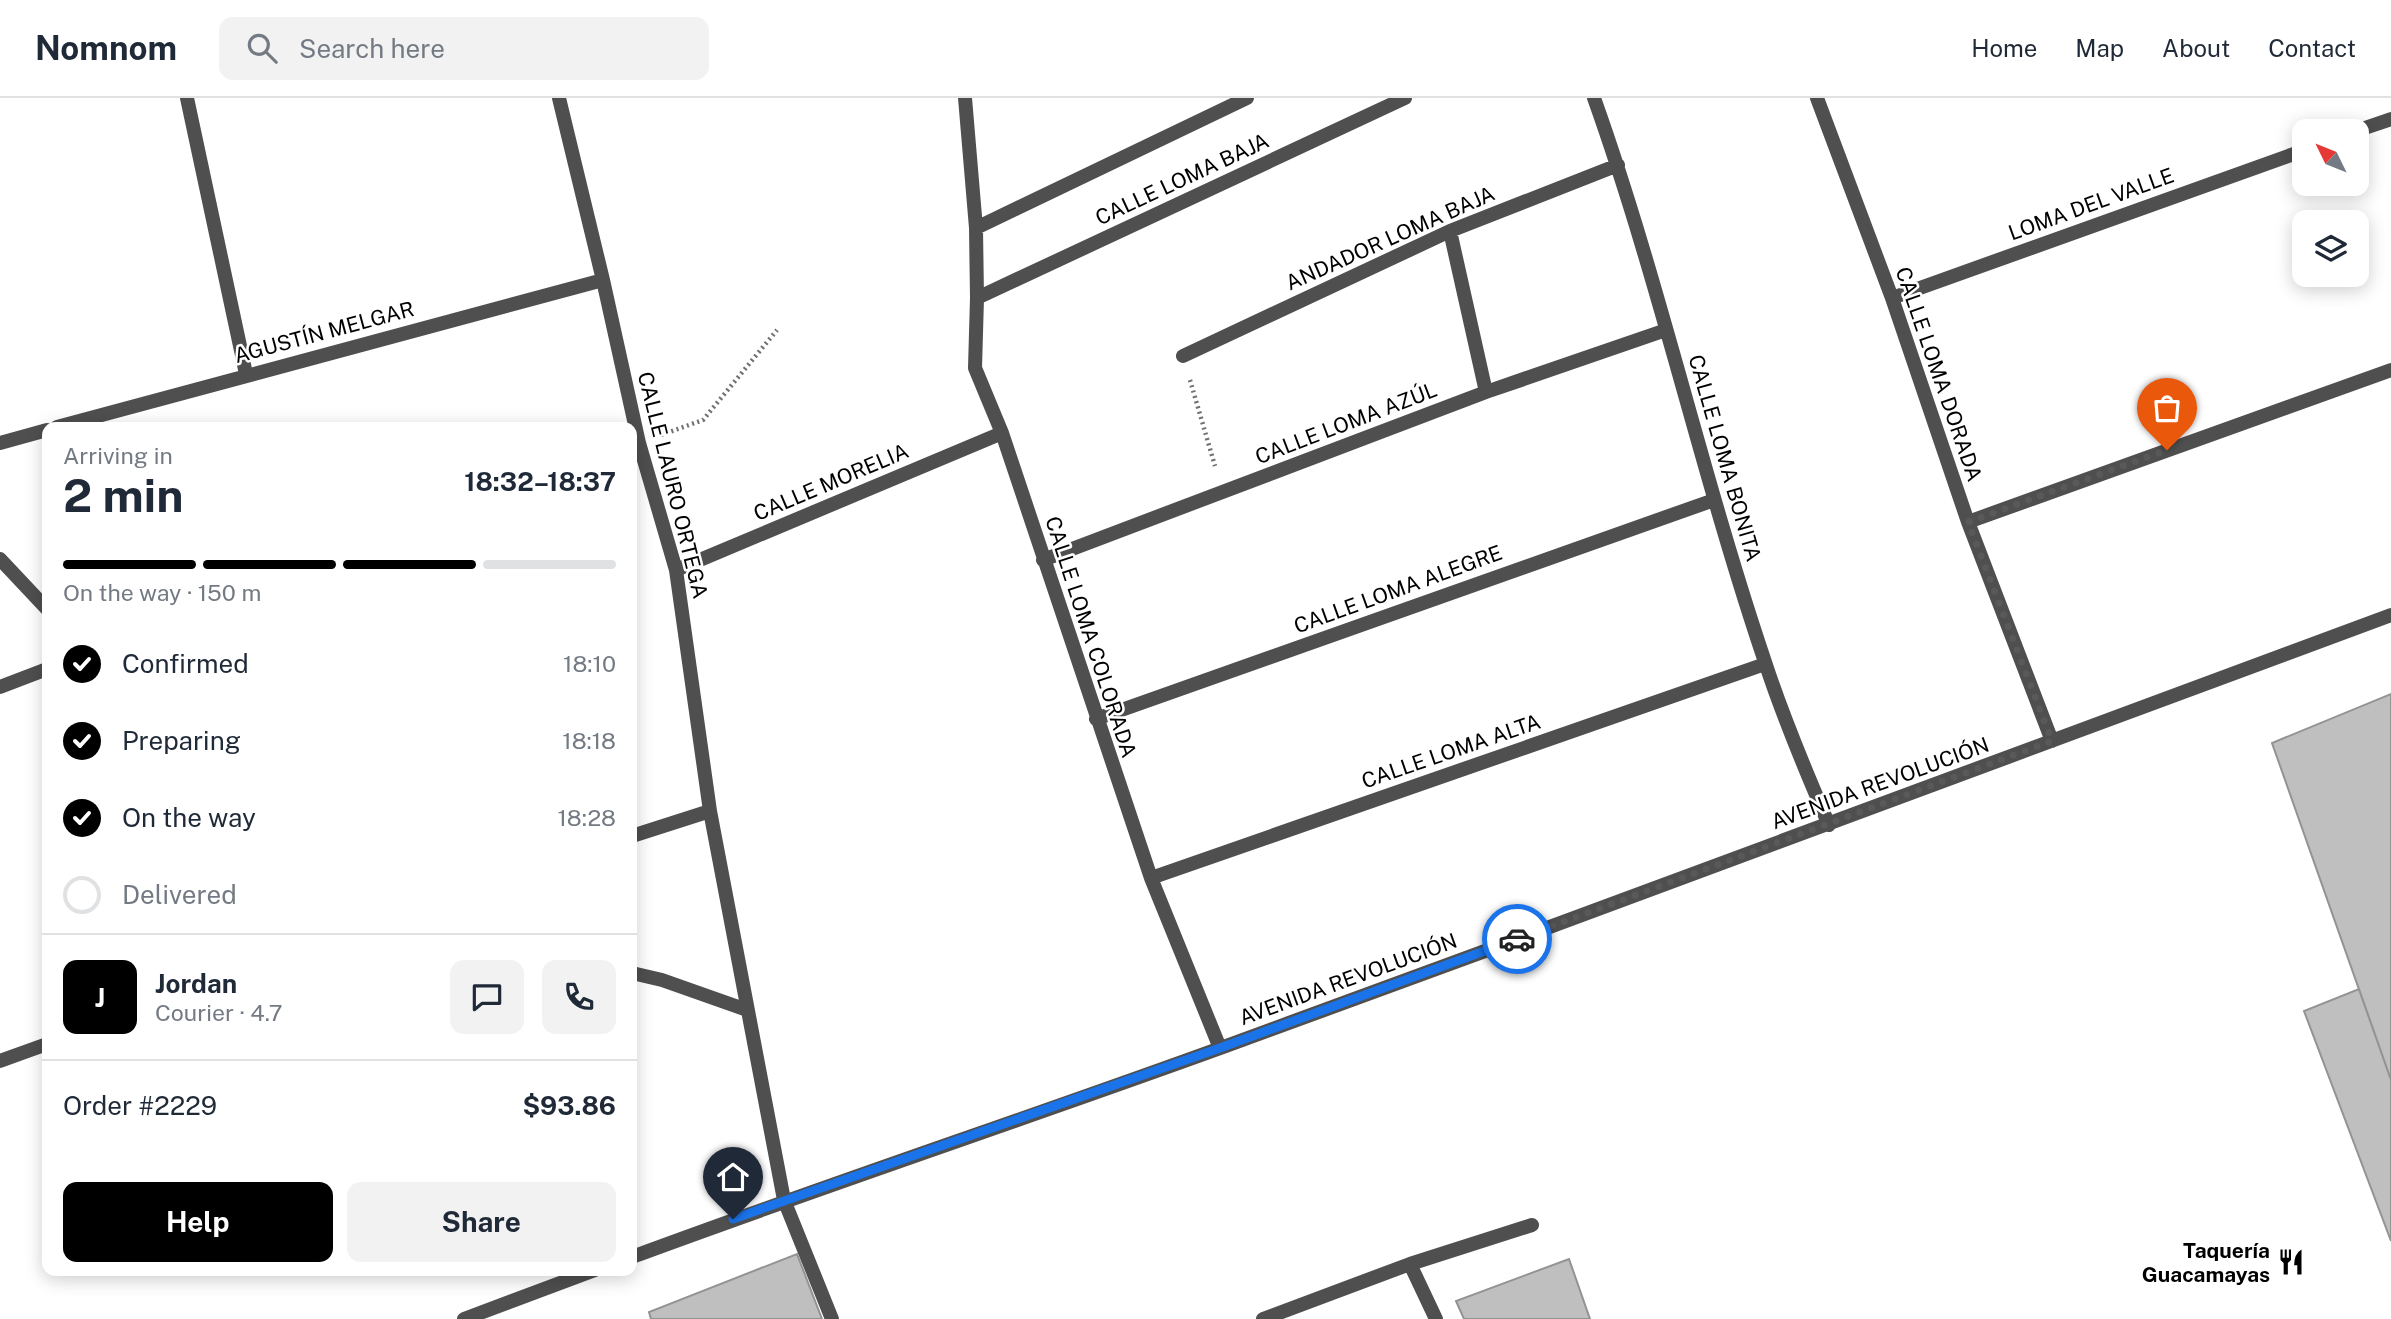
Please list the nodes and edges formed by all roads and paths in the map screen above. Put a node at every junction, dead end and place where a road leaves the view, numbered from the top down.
1 (187, 98) edge
2 (559, 98) edge
3 (965, 98) edge
4 (1247, 98) edge
5 (1405, 98) edge
6 (1594, 98) edge
7 (1817, 98) edge
8 (2391, 119) edge
9 (2370, 126) edge
10 (2292, 155) edge
11 (1618, 165) junction
12 (976, 228) junction
13 (1450, 231) junction
14 (603, 280) junction
15 (977, 298) junction
16 (1892, 298) junction
17 (776, 330) dead end
18 (1666, 330) junction
19 (1183, 356) joint
20 (2391, 370) edge
21 (246, 374) junction
22 (1486, 391) junction
23 (75, 422) edge
24 (635, 422) edge
25 (42, 431) edge
26 (637, 432) edge
27 (1002, 433) junction
28 (0, 443) edge
29 (640, 445) junction
30 (1223, 492) junction
31 (1714, 500) junction
32 (1968, 522) junction
33 (0, 559) edge
34 (1043, 560) junction
35 (676, 570) junction
36 (42, 604) edge
37 (2391, 615) edge
38 (1765, 664) junction
39 (42, 671) edge
40 (0, 687) edge
41 (1096, 719) junction
42 (2052, 741) junction
43 (710, 811) junction
44 (1829, 825) junction
45 (637, 834) edge
46 (1151, 878) junction
47 (637, 974) edge
48 (747, 1010) junction
49 (42, 1046) edge
50 (1220, 1048) junction
51 (0, 1061) edge
52 (784, 1200) junction
53 (1532, 1225) dead end
54 (637, 1255) edge
55 (1410, 1264) junction
56 (579, 1276) edge
57 (464, 1319) edge
58 (832, 1319) edge
59 (1263, 1319) edge
60 (1436, 1319) edge

1 - 21 street
2 - 14 street, CALLE LAURO ORTEGA
3 - 12 street, CALLE LOMA COLORADA
4 - 12 street
5 - 15 street, CALLE LOMA BAJA
6 - 11 street, CALLE LOMA BONITA
7 - 16 street, CALLE LOMA DORADA
8 - 9 street
10 - 16 street, LOMA DEL VALLE
11 - 13 street, ANDADOR LOMA BAJA
11 - 18 street, CALLE LOMA BONITA
12 - 15 street, CALLE LOMA COLORADA
13 - 19 street, ANDADOR LOMA BAJA
13 - 22 street
14 - 21 street, AGUSTÍN MELGAR
14 - 24 street, CALLE LAURO ORTEGA
15 - 27 street, CALLE LOMA COLORADA
16 - 32 street, CALLE LOMA DORADA
17 - 29 path
18 - 22 street, CALLE LOMA AZÚL
18 - 31 street, CALLE LOMA BONITA
19 - 30 path
20 - 32 street
21 - 23 street, AGUSTÍN MELGAR
22 - 30 street, CALLE LOMA AZÚL
25 - 28 street
26 - 29 street, CALLE LAURO ORTEGA
27 - 34 street, CALLE LOMA COLORADA
27 - 35 street, CALLE MORELIA
29 - 35 street, CALLE LAURO ORTEGA
30 - 34 street, CALLE LOMA AZÚL
31 - 38 street, CALLE LOMA BONITA
31 - 41 street, CALLE LOMA ALEGRE
32 - 42 street, CALLE LOMA DORADA
33 - 36 street
34 - 41 street, CALLE LOMA COLORADA
35 - 43 street, CALLE LAURO ORTEGA
37 - 42 street, AVENIDA REVOLUCIÓN
38 - 44 street, CALLE LOMA BONITA
38 - 46 street, CALLE LOMA ALTA
39 - 40 street
41 - 46 street, CALLE LOMA COLORADA
42 - 44 street, AVENIDA REVOLUCIÓN
43 - 45 street
43 - 48 street, CALLE LAURO ORTEGA
44 - 50 street, AVENIDA REVOLUCIÓN
46 - 50 street, CALLE LOMA COLORADA
47 - 48 street
48 - 52 street, CALLE LAURO ORTEGA
49 - 51 street
50 - 52 street, AVENIDA REVOLUCIÓN
52 - 54 street, AVENIDA REVOLUCIÓN
52 - 58 street, CALLE LAURO ORTEGA
53 - 55 street
55 - 59 street
55 - 60 street
56 - 57 street

